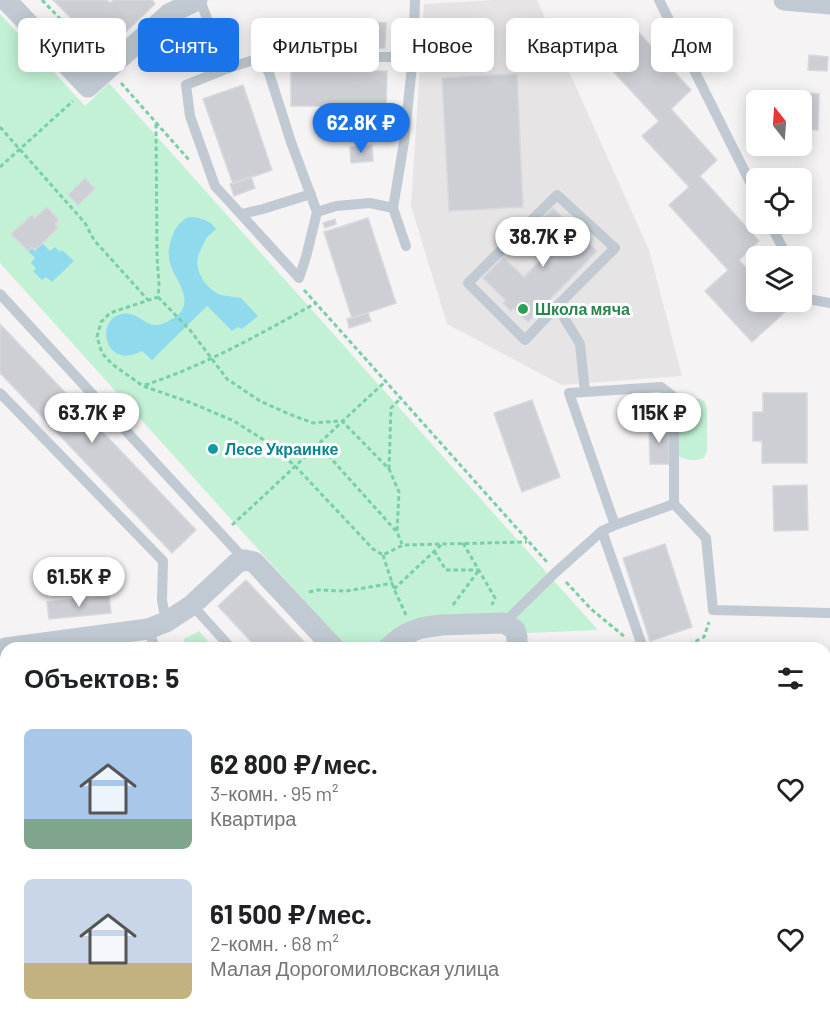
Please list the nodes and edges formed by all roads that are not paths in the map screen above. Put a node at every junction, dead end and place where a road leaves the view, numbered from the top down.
1 (6, 0) edge
2 (198, 0) edge
3 (415, 0) edge
4 (659, 0) edge
5 (784, 0) edge
6 (830, 4) edge
7 (205, 18) edge
8 (414, 18) edge
9 (239, 65) edge
10 (218, 72) edge
11 (411, 72) edge
12 (746, 174) edge
13 (311, 194) junction
14 (393, 208) junction
15 (317, 212) junction
16 (242, 214) junction
17 (406, 246) dead end
18 (0, 294) edge
19 (812, 300) edge
20 (830, 303) edge
21 (557, 306) junction
22 (585, 392) junction
23 (0, 393) edge
24 (674, 504) junction
25 (615, 525) junction
26 (602, 531) junction
27 (245, 560) junction
28 (192, 605) junction
29 (830, 613) edge
30 (496, 617) junction
31 (156, 633) edge
32 (79, 642) edge
33 (226, 642) edge
34 (329, 642) edge
35 (395, 642) edge
36 (517, 642) edge
37 (641, 642) edge

1 - 2 street
2 - 7 lane
3 - 8 lane
4 - 12 lane
5 - 6 street
9 - 13 lane
10 - 16 lane
11 - 14 lane
13 - 15 lane
13 - 16 lane
14 - 15 lane
14 - 17 lane
15 - 16 lane
18 - 27 lane
19 - 20 lane
21 - 21 lane
21 - 22 lane
22 - 24 lane
22 - 25 lane
23 - 31 lane
24 - 25 lane
24 - 29 lane
25 - 26 lane
26 - 30 lane
26 - 37 lane
27 - 28 street
27 - 34 street
28 - 31 street
28 - 33 lane
30 - 35 street
30 - 36 street
31 - 32 street

